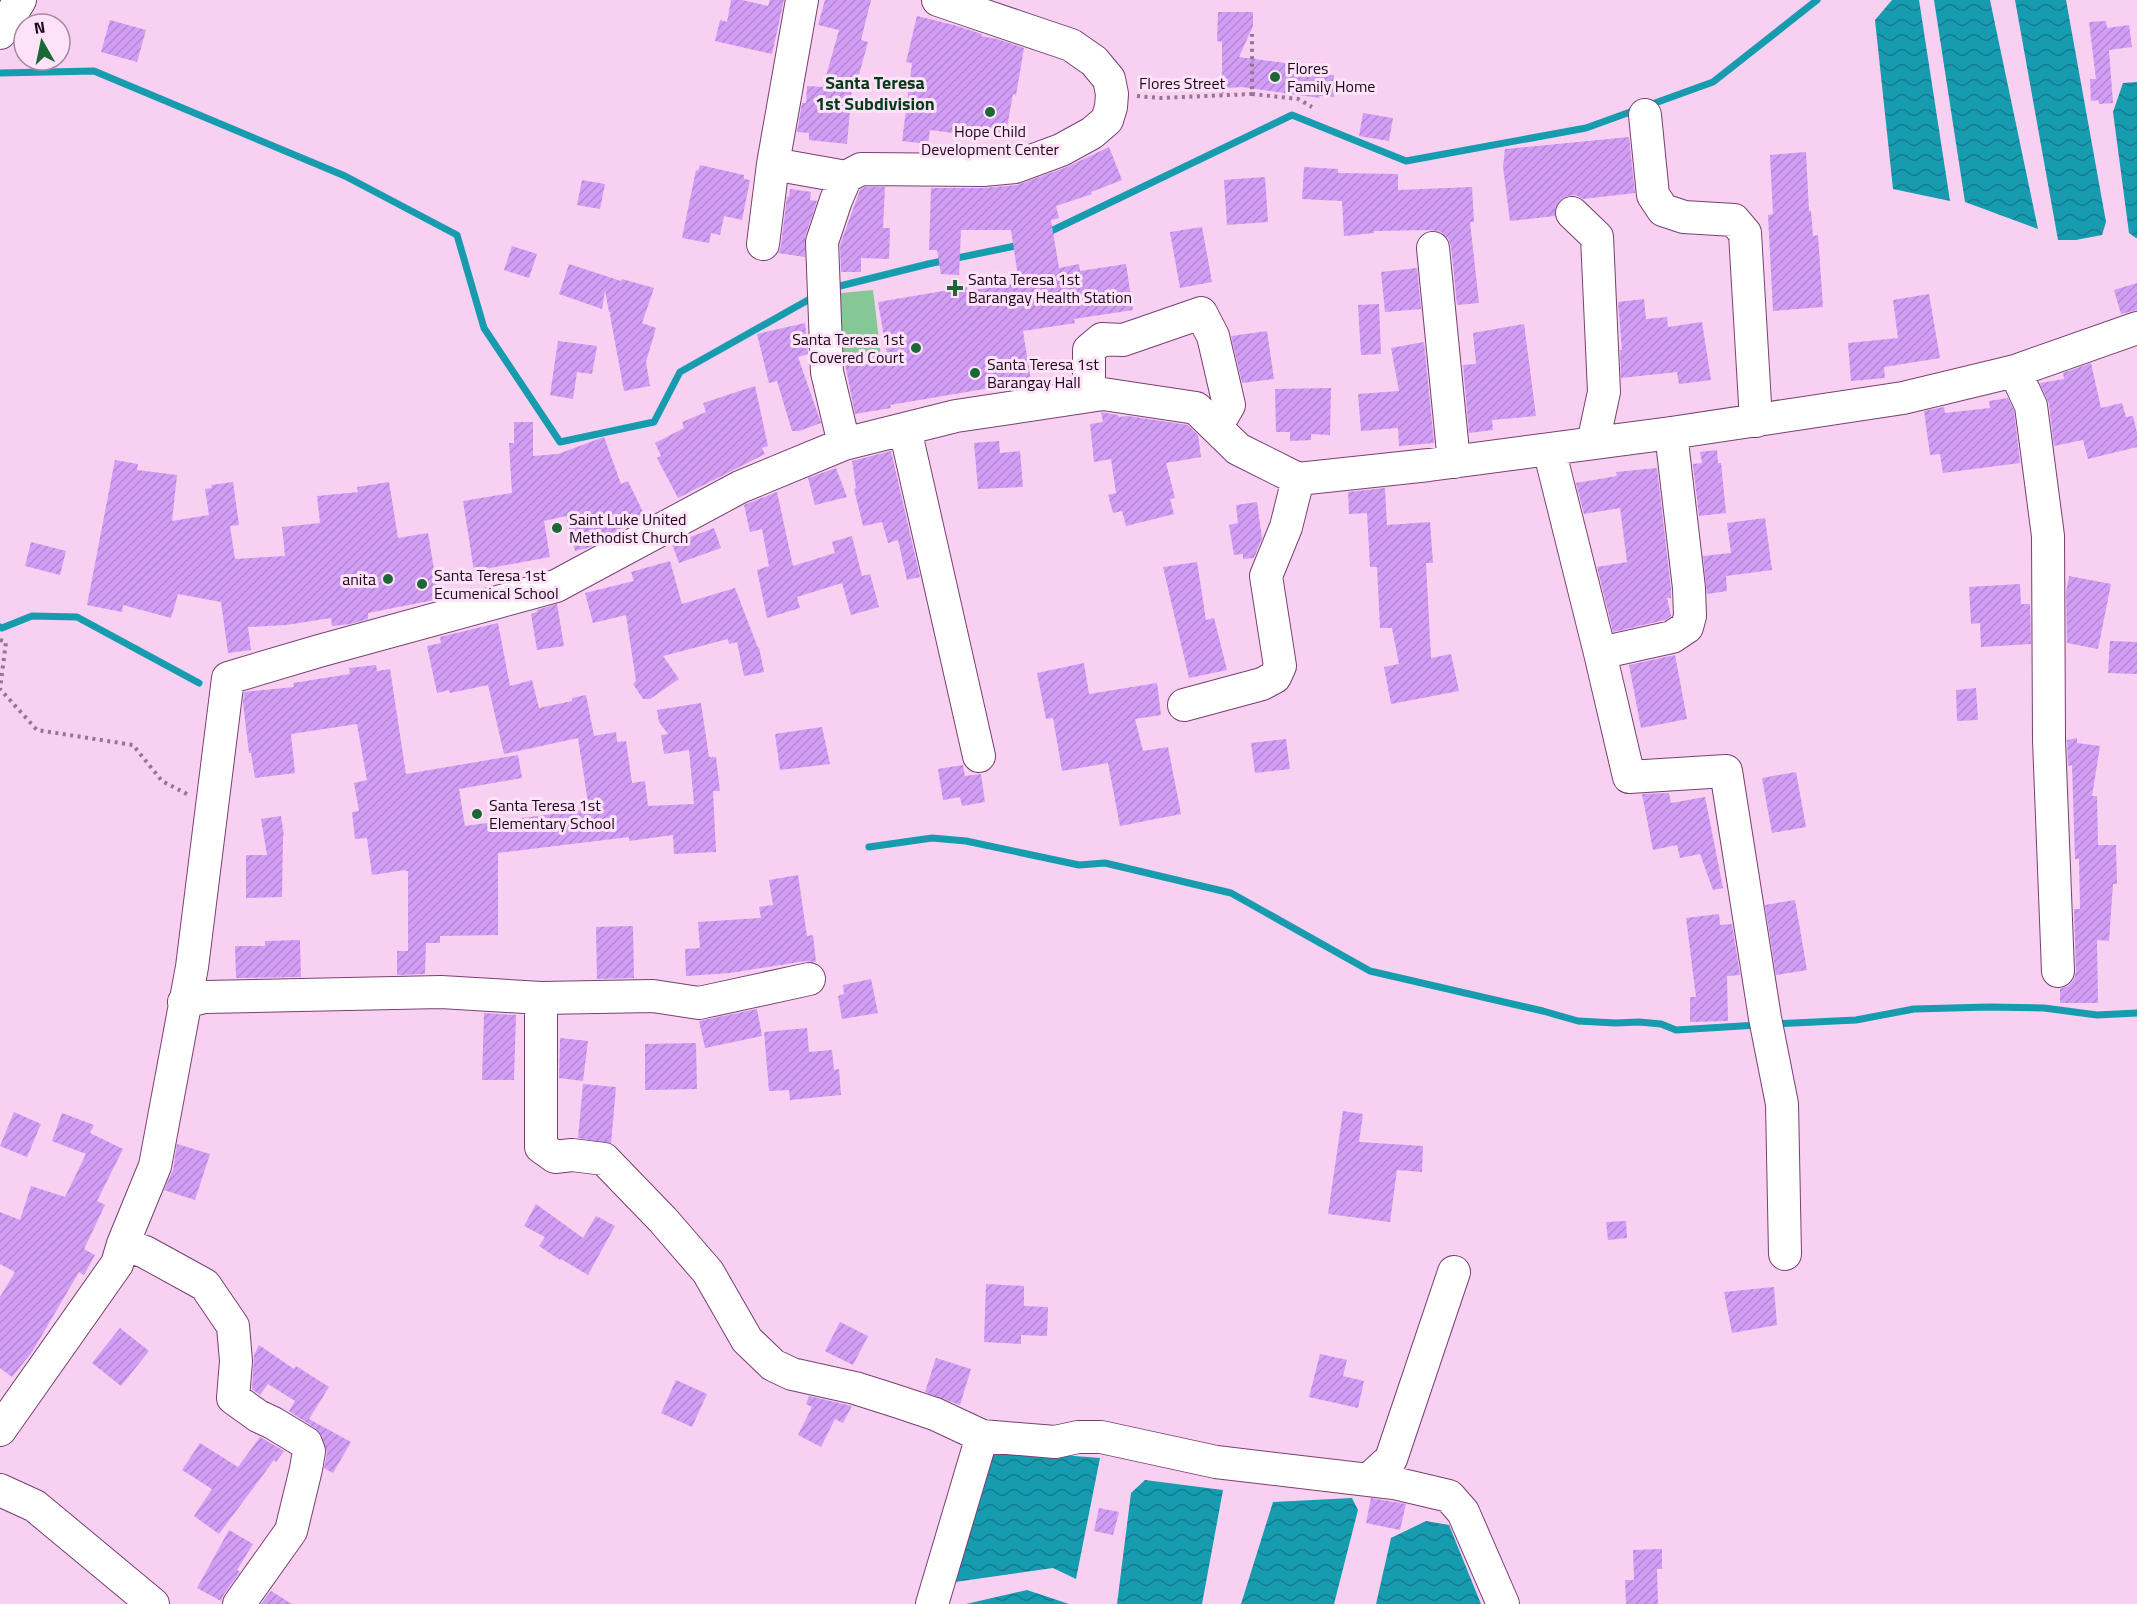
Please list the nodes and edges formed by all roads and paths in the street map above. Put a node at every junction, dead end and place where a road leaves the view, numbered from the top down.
1 (20, 0) edge
2 (802, 0) edge
3 (938, 0) edge
4 (0, 33) edge
5 (1252, 34) dead end
6 (1112, 94) junction
7 (1251, 94) junction
8 (1312, 107) dead end
9 (1644, 115) dead end
10 (773, 164) junction
11 (846, 177) junction
12 (1572, 213) dead end
13 (764, 244) dead end
14 (1433, 248) dead end
15 (2137, 328) edge
16 (2015, 371) junction
17 (1089, 396) junction
18 (1756, 421) junction
19 (1216, 428) junction
20 (905, 429) junction
21 (1671, 433) junction
22 (1593, 443) junction
23 (844, 444) junction
24 (1549, 449) junction
25 (1454, 462) junction
26 (1298, 478) junction
27 (0, 640) edge
28 (1600, 653) junction
29 (1184, 705) dead end
30 (979, 756) dead end
31 (212, 807) junction
32 (2058, 970) dead end
33 (809, 979) dead end
34 (541, 998) junction
35 (184, 1002) junction
36 (123, 1244) junction
37 (1785, 1254) dead end
38 (1454, 1272) dead end
39 (0, 1430) edge
40 (982, 1436) junction
41 (1368, 1480) junction
42 (0, 1490) edge
43 (153, 1604) edge
44 (239, 1604) edge
45 (932, 1604) edge
46 (1503, 1604) edge

1 - 4 street
2 - 10 street
3 - 6 street
5 - 7 path
6 - 7 path, Flores Street
6 - 11 street
7 - 8 path, Flores Street
9 - 18 street
10 - 11 street
10 - 13 street
11 - 23 street
12 - 22 street
14 - 25 street
15 - 16 street
16 - 18 street
16 - 32 street
17 - 19 street
17 - 19 street
17 - 20 street
18 - 21 street
19 - 26 street
20 - 23 street
20 - 30 street
21 - 22 street
21 - 28 street
22 - 24 street
23 - 31 street
24 - 25 street
24 - 28 street
25 - 26 street
26 - 29 street
27 - 31 path
28 - 37 street
31 - 35 street
33 - 34 street
34 - 35 street
34 - 40 street
35 - 36 street
36 - 39 street
36 - 44 street
38 - 41 street
40 - 41 street
40 - 45 street
41 - 46 street
42 - 43 street

